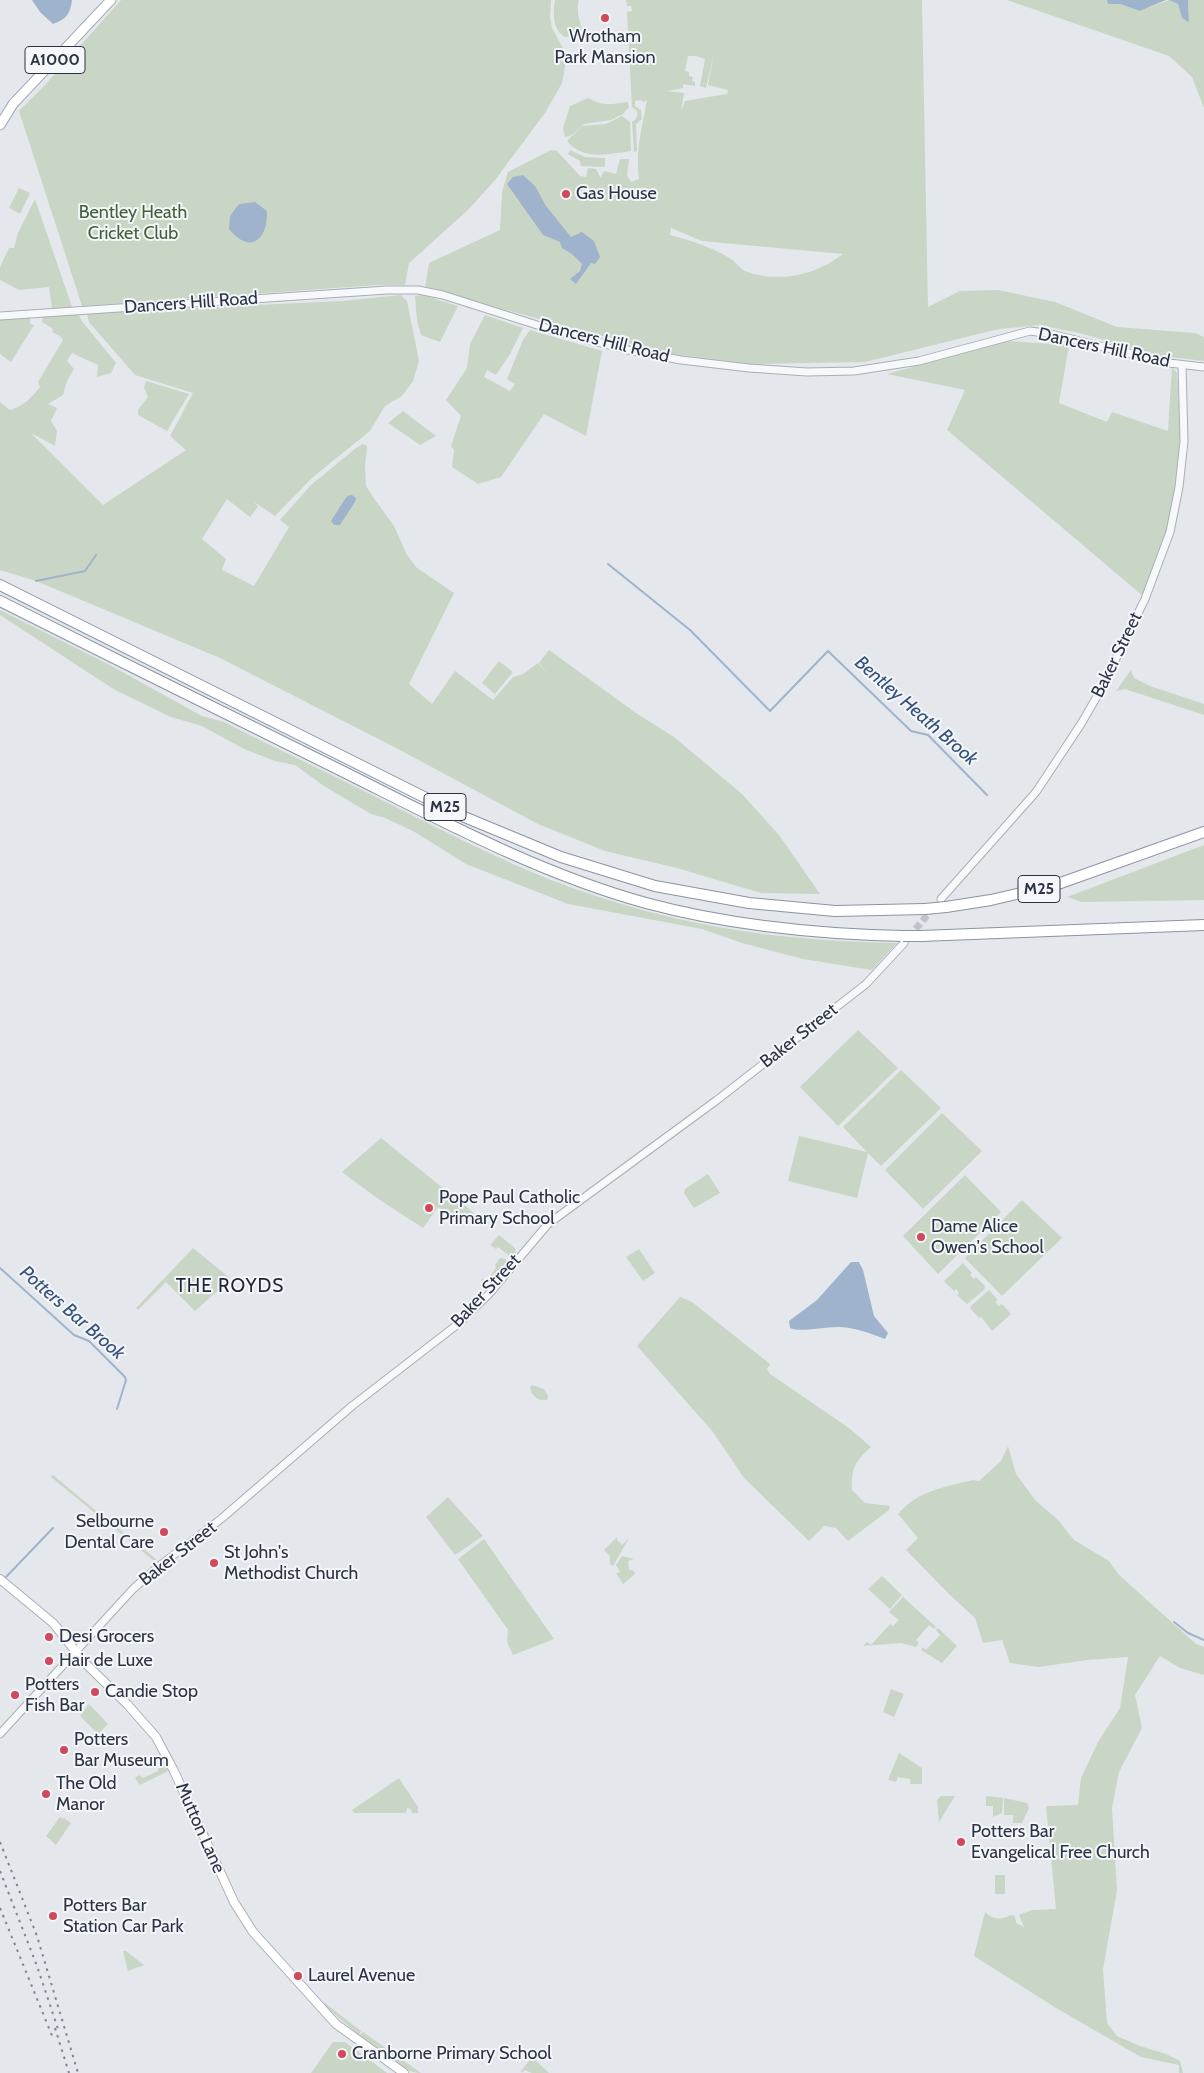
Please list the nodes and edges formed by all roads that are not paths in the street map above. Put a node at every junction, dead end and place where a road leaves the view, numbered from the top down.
1 (111, 0) edge
2 (1, 124) edge
3 (0, 316) edge
4 (1182, 365) junction
5 (1204, 367) edge
6 (0, 585) edge
7 (0, 602) edge
8 (1204, 832) edge
9 (943, 903) junction
10 (1204, 924) edge
11 (903, 940) junction
12 (0, 1579) edge
13 (76, 1650) junction
14 (0, 1734) edge
15 (404, 2073) edge

1 - 2 main road, A1000
3 - 4 street, Dancers Hill Road
4 - 5 street, Dancers Hill Road
4 - 9 street, Baker Street
6 - 9 highway, M25, bridge
7 - 11 highway, M25
8 - 9 highway, M25
10 - 11 highway, M25, bridge
11 - 13 street, Baker Street
12 - 13 main road, Mutton Lane
13 - 14 street, Baker Street
13 - 15 main road, Mutton Lane

